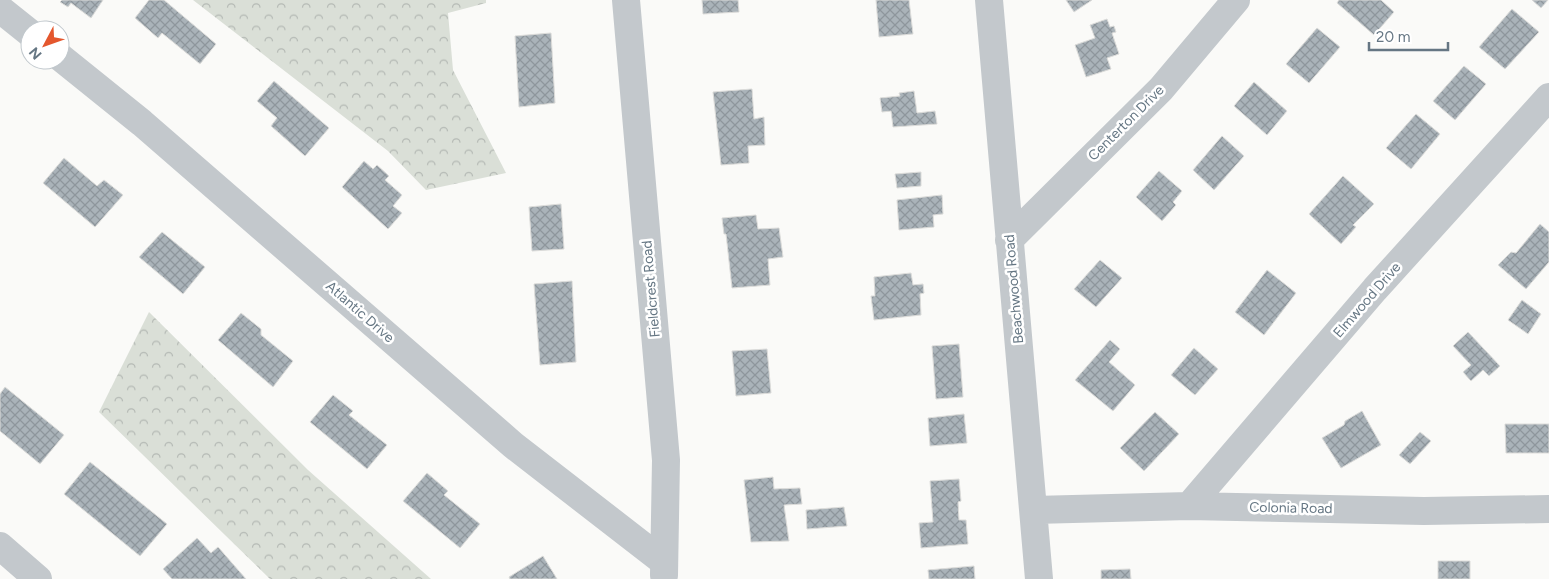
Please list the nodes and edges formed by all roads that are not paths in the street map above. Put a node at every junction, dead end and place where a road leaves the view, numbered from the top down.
1 (626, 0) edge
2 (989, 0) edge
3 (1236, 0) edge
4 (0, 9) edge
5 (20, 25) edge
6 (70, 65) edge
7 (1549, 97) edge
8 (1010, 240) junction
9 (1189, 506) junction
10 (1549, 508) edge
11 (1034, 510) junction
12 (0, 546) edge
13 (664, 571) edge
14 (38, 579) edge
15 (1039, 579) edge

1 - 13 street, Fieldcrest Road
2 - 8 street, Beachwood Road
3 - 8 street, Centerton Drive
4 - 5 street
6 - 13 street, Atlantic Drive
7 - 9 street, Elmwood Drive
8 - 11 street, Beachwood Road
9 - 10 street, Colonia Road
9 - 11 street, Colonia Road
11 - 15 street, Beachwood Road
12 - 14 street

